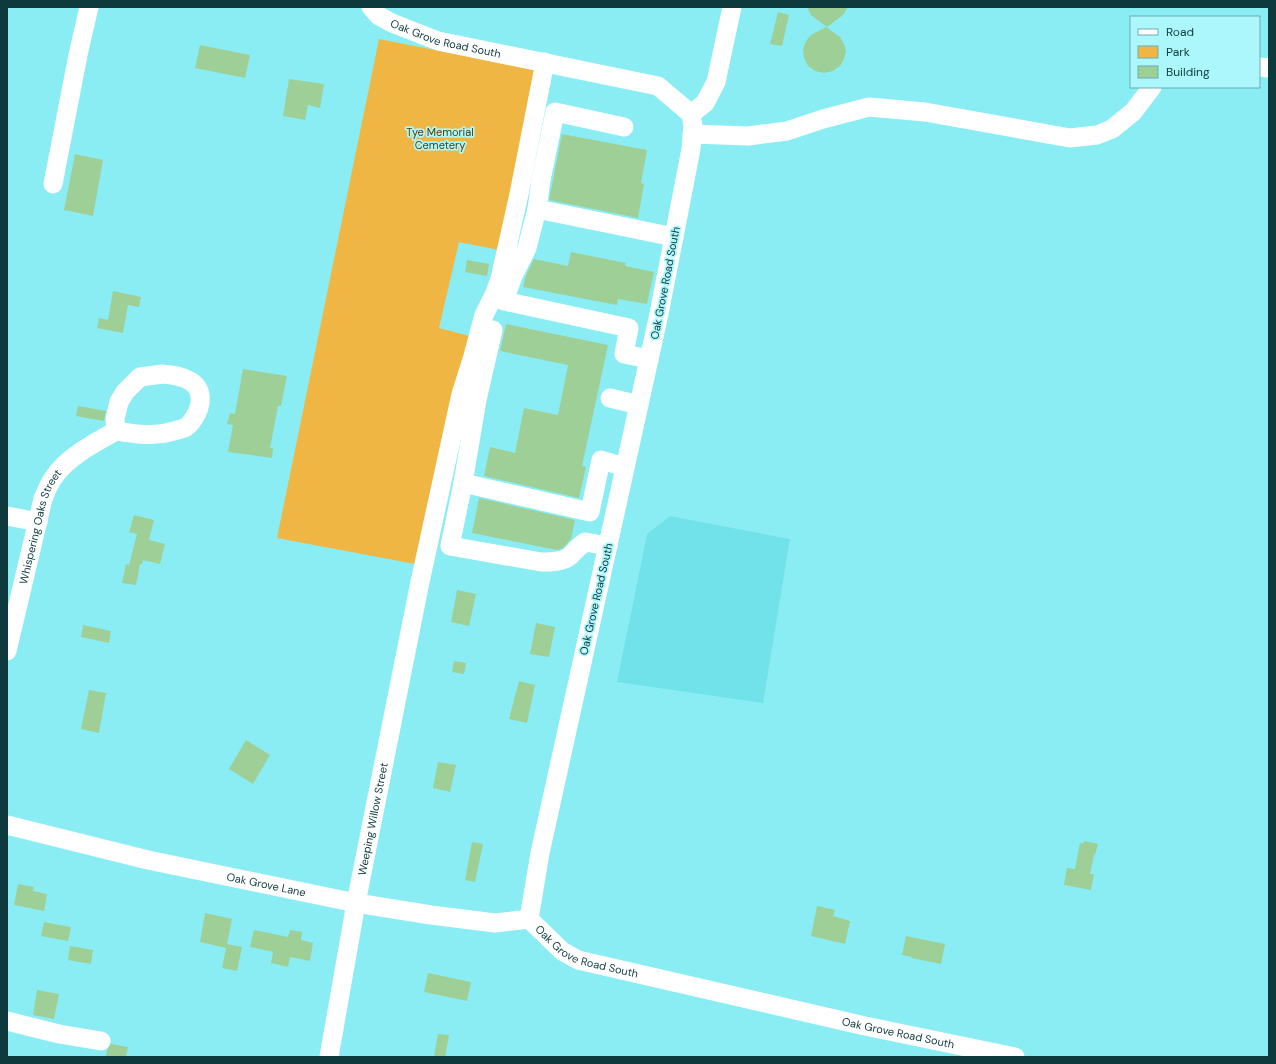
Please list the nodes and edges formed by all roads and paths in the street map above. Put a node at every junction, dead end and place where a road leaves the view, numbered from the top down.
1 (89, 7) edge
2 (371, 7) edge
3 (732, 7) edge
4 (545, 62) junction
5 (1151, 88) edge
6 (691, 114) junction
7 (624, 128) dead end
8 (692, 134) junction
9 (53, 184) dead end
10 (537, 209) junction
11 (674, 237) junction
12 (504, 301) junction
13 (649, 359) junction
14 (610, 398) dead end
15 (639, 404) junction
16 (116, 430) junction
17 (625, 467) junction
18 (463, 483) junction
19 (590, 512) junction
20 (7, 516) edge
21 (38, 522) junction
22 (585, 542) junction
23 (608, 546) junction
24 (7, 651) edge
25 (7, 825) edge
26 (356, 903) junction
27 (529, 919) junction
28 (7, 1021) edge
29 (101, 1041) dead end
30 (329, 1057) edge
31 (1015, 1057) edge

1 - 9 street
2 - 4 street, Oak Grove Road South
3 - 6 street
4 - 6 street, Oak Grove Road South
4 - 26 street, Weeping Willow Street
5 - 8 street
6 - 8 street, Oak Grove Road South
7 - 10 street
8 - 11 street, Oak Grove Road South
10 - 11 street
10 - 12 street
11 - 13 street, Oak Grove Road South
12 - 13 street
12 - 18 street
13 - 15 street, Oak Grove Road South
14 - 15 street
15 - 17 street, Oak Grove Road South
16 - 16 street
16 - 21 street, Whispering Oaks Street
17 - 19 street
17 - 23 street, Oak Grove Road South
18 - 19 street
18 - 22 street
19 - 22 street
20 - 21 street
21 - 24 street, Whispering Oaks Street
22 - 23 street
23 - 27 street, Oak Grove Road South
25 - 26 street, Oak Grove Lane
26 - 27 street, Oak Grove Lane
26 - 30 street, Weeping Willow Street
27 - 31 street, Oak Grove Road South
28 - 29 street

